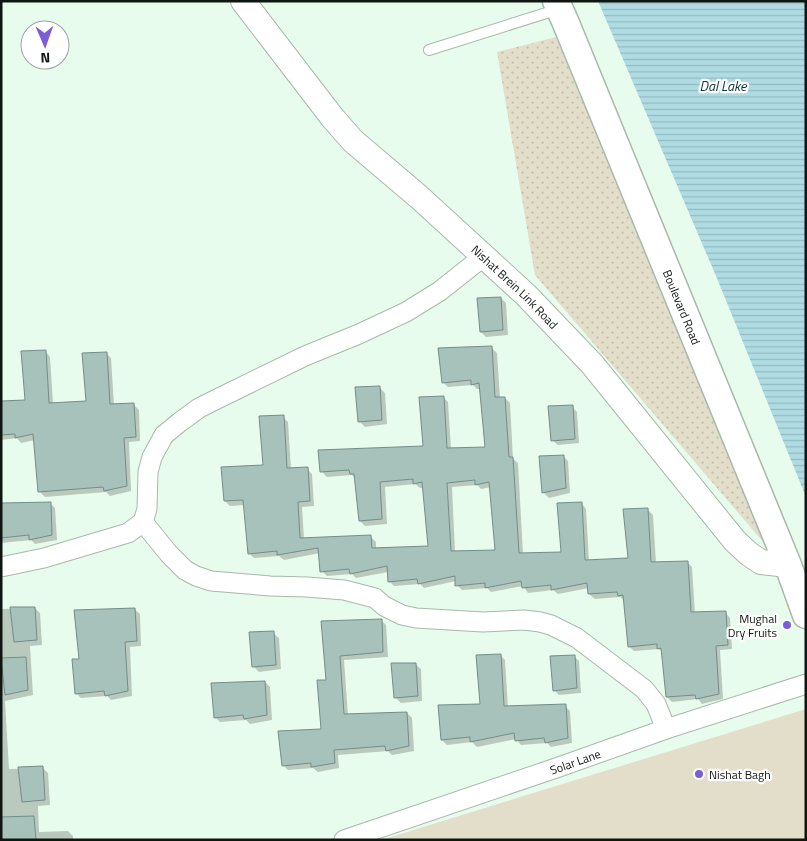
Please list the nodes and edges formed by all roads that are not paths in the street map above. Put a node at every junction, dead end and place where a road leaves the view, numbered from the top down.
1 (243, 1) edge
2 (557, 5) edge
3 (429, 50) dead end
4 (484, 256) junction
5 (143, 522) junction
6 (788, 566) junction
7 (1, 567) edge
8 (806, 615) edge
9 (806, 684) edge
10 (666, 729) junction
11 (344, 840) edge

1 - 4 street, Nishat Brein Link Road
2 - 3 lane
2 - 6 main road, Boulevard Road
4 - 5 street
4 - 6 street, Nishat Brein Link Road
5 - 7 street
5 - 10 street
6 - 8 main road, Boulevard Road
9 - 10 street, Solar Lane
10 - 11 street, Solar Lane

